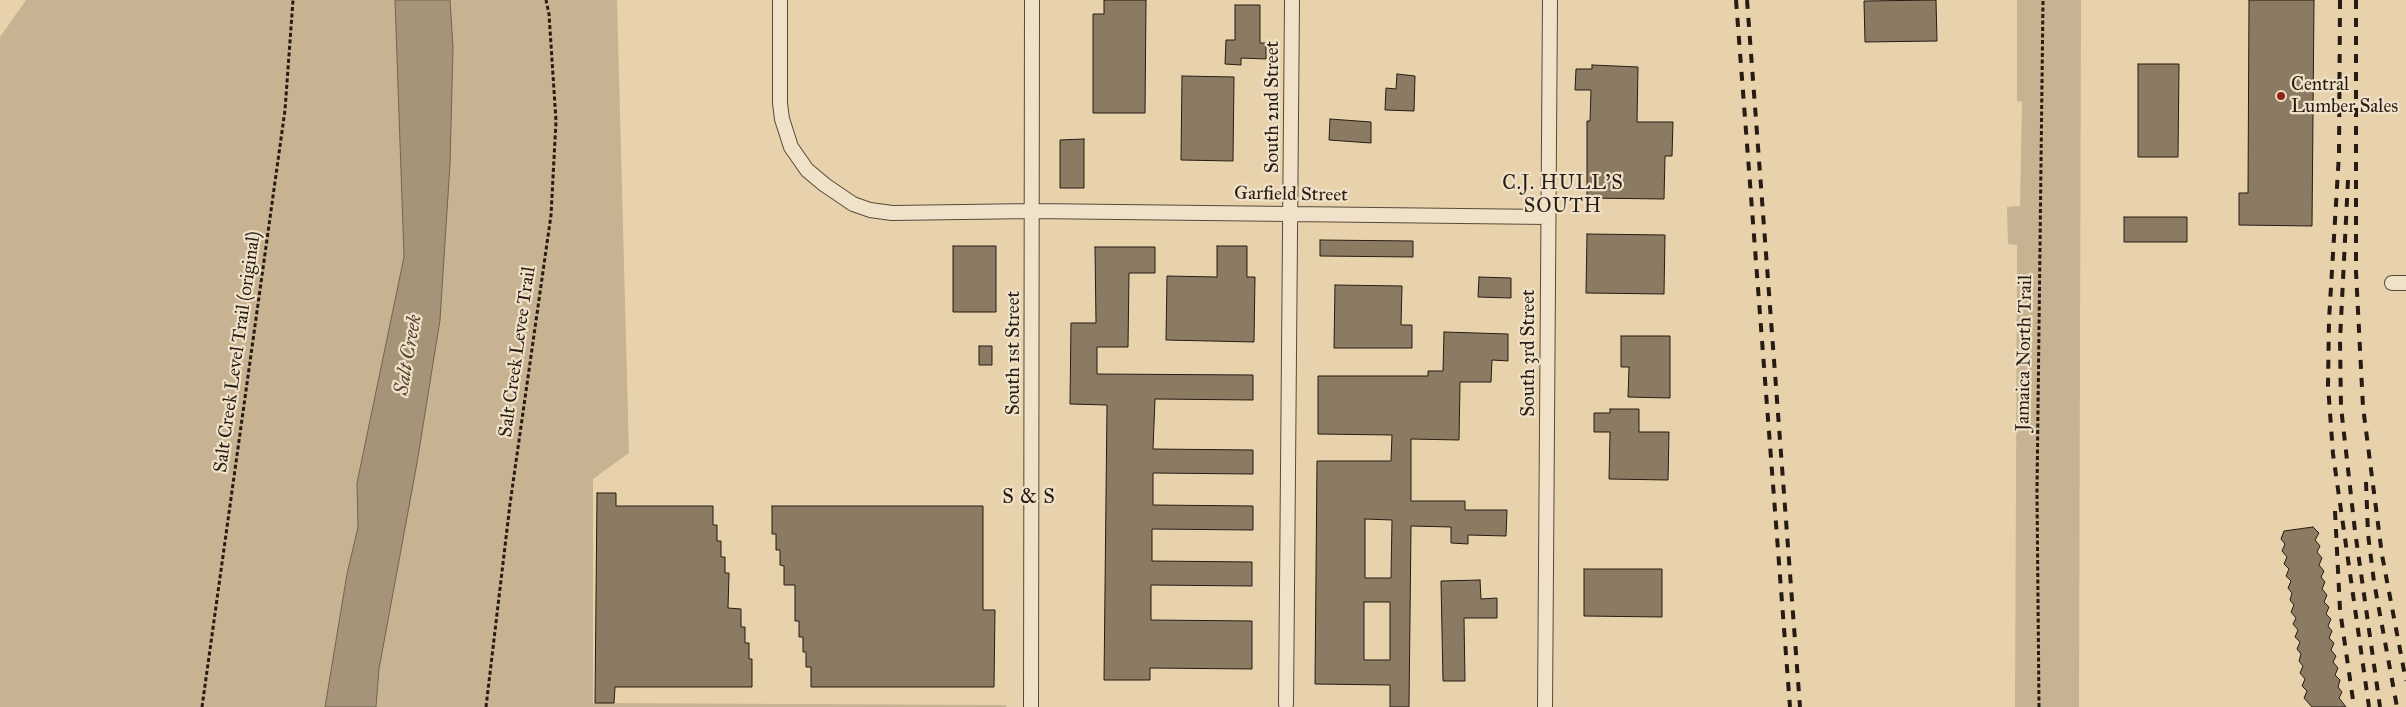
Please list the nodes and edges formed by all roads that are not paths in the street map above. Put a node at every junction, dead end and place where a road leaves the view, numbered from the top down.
1 (780, 0) edge
2 (1032, 0) edge
3 (1292, 0) edge
4 (1550, 0) edge
5 (1033, 211) junction
6 (1292, 214) junction
7 (1548, 217) junction
8 (1286, 704) dead end
9 (1031, 707) edge
10 (1545, 707) edge

1 - 5 street, Garfield Street
2 - 5 street, South 1st Street
3 - 6 street, South 2nd Street
4 - 7 street, South 3rd Street
5 - 6 street, Garfield Street
5 - 9 street, South 1st Street
6 - 7 street, Garfield Street
6 - 8 street, South 2nd Street
7 - 10 street, South 3rd Street

